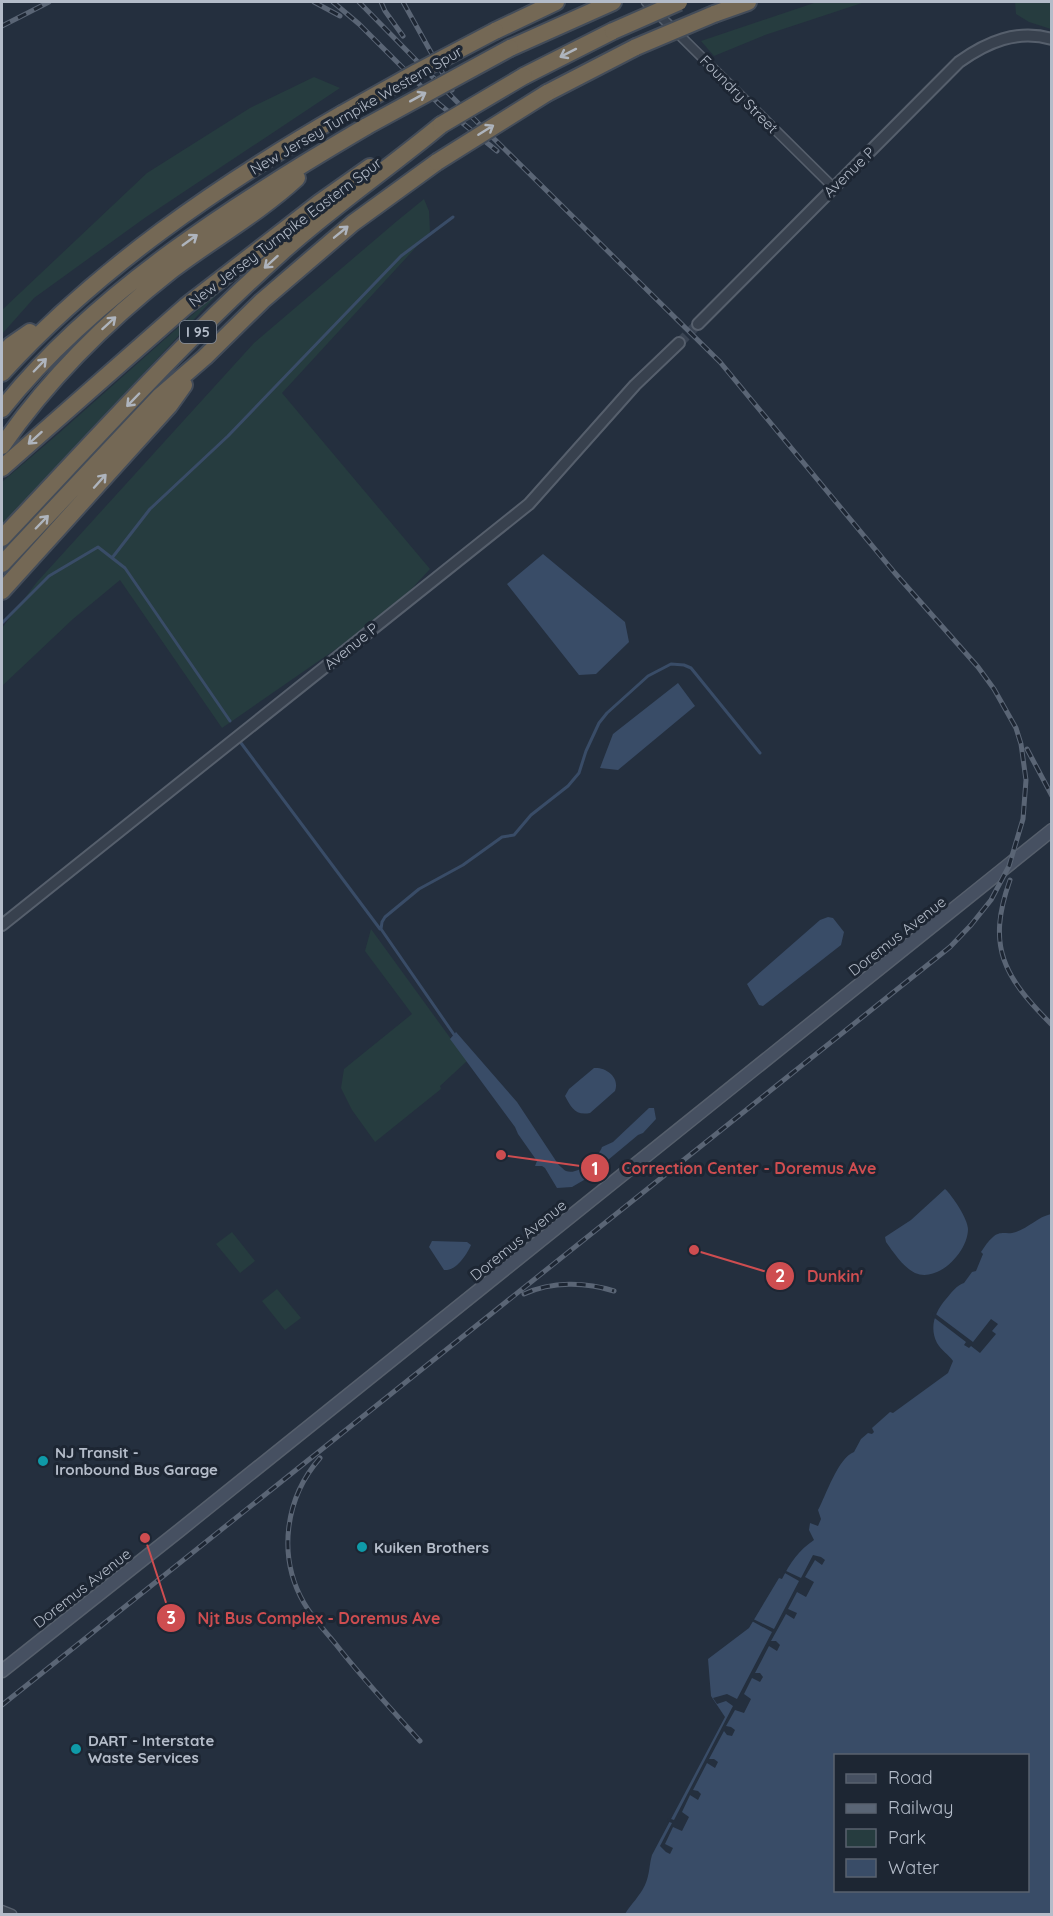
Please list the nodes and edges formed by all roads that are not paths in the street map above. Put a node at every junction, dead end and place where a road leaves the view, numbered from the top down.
1 (556, 2) edge
2 (646, 2) edge
3 (679, 2) edge
4 (748, 2) edge
5 (606, 5) edge
6 (1052, 39) edge
7 (411, 145) junction
8 (330, 148) junction
9 (833, 187) junction
10 (75, 301) junction
11 (698, 324) tunnel mouth
12 (679, 343) tunnel mouth
13 (2, 355) edge
14 (206, 357) junction
15 (2, 373) edge
16 (2, 409) edge
17 (2, 446) edge
18 (2, 468) edge
19 (2, 538) edge
20 (2, 564) edge
21 (2, 591) edge
22 (1052, 830) edge
23 (2, 925) edge
24 (2, 1671) edge
25 (2, 1910) edge
26 (12, 1914) edge

1 - 10 highway, New Jersey Turnpike Western Spur, bridge
2 - 9 street, Foundry Street
3 -> 7 highway, New Jersey Turnpike Eastern Spur / I 95, bridge
14 -> 4 highway, I 95, bridge
8 -> 5 highway, New Jersey Turnpike Western Spur, bridge
6 - 9 street, Avenue P
7 -> 18 highway, New Jersey Turnpike Eastern Spur / I 95
7 -> 19 highway, New Jersey Turnpike Eastern Spur / I 95
16 -> 8 highway, New Jersey Turnpike Western Spur
17 -> 8 highway
9 - 11 street, Avenue P
10 - 13 highway
10 - 15 highway, New Jersey Turnpike Western Spur
12 - 23 street, Avenue P
20 -> 14 highway, I 95
21 -> 14 highway, I 95
22 - 24 main road, Doremus Avenue
25 - 26 street

